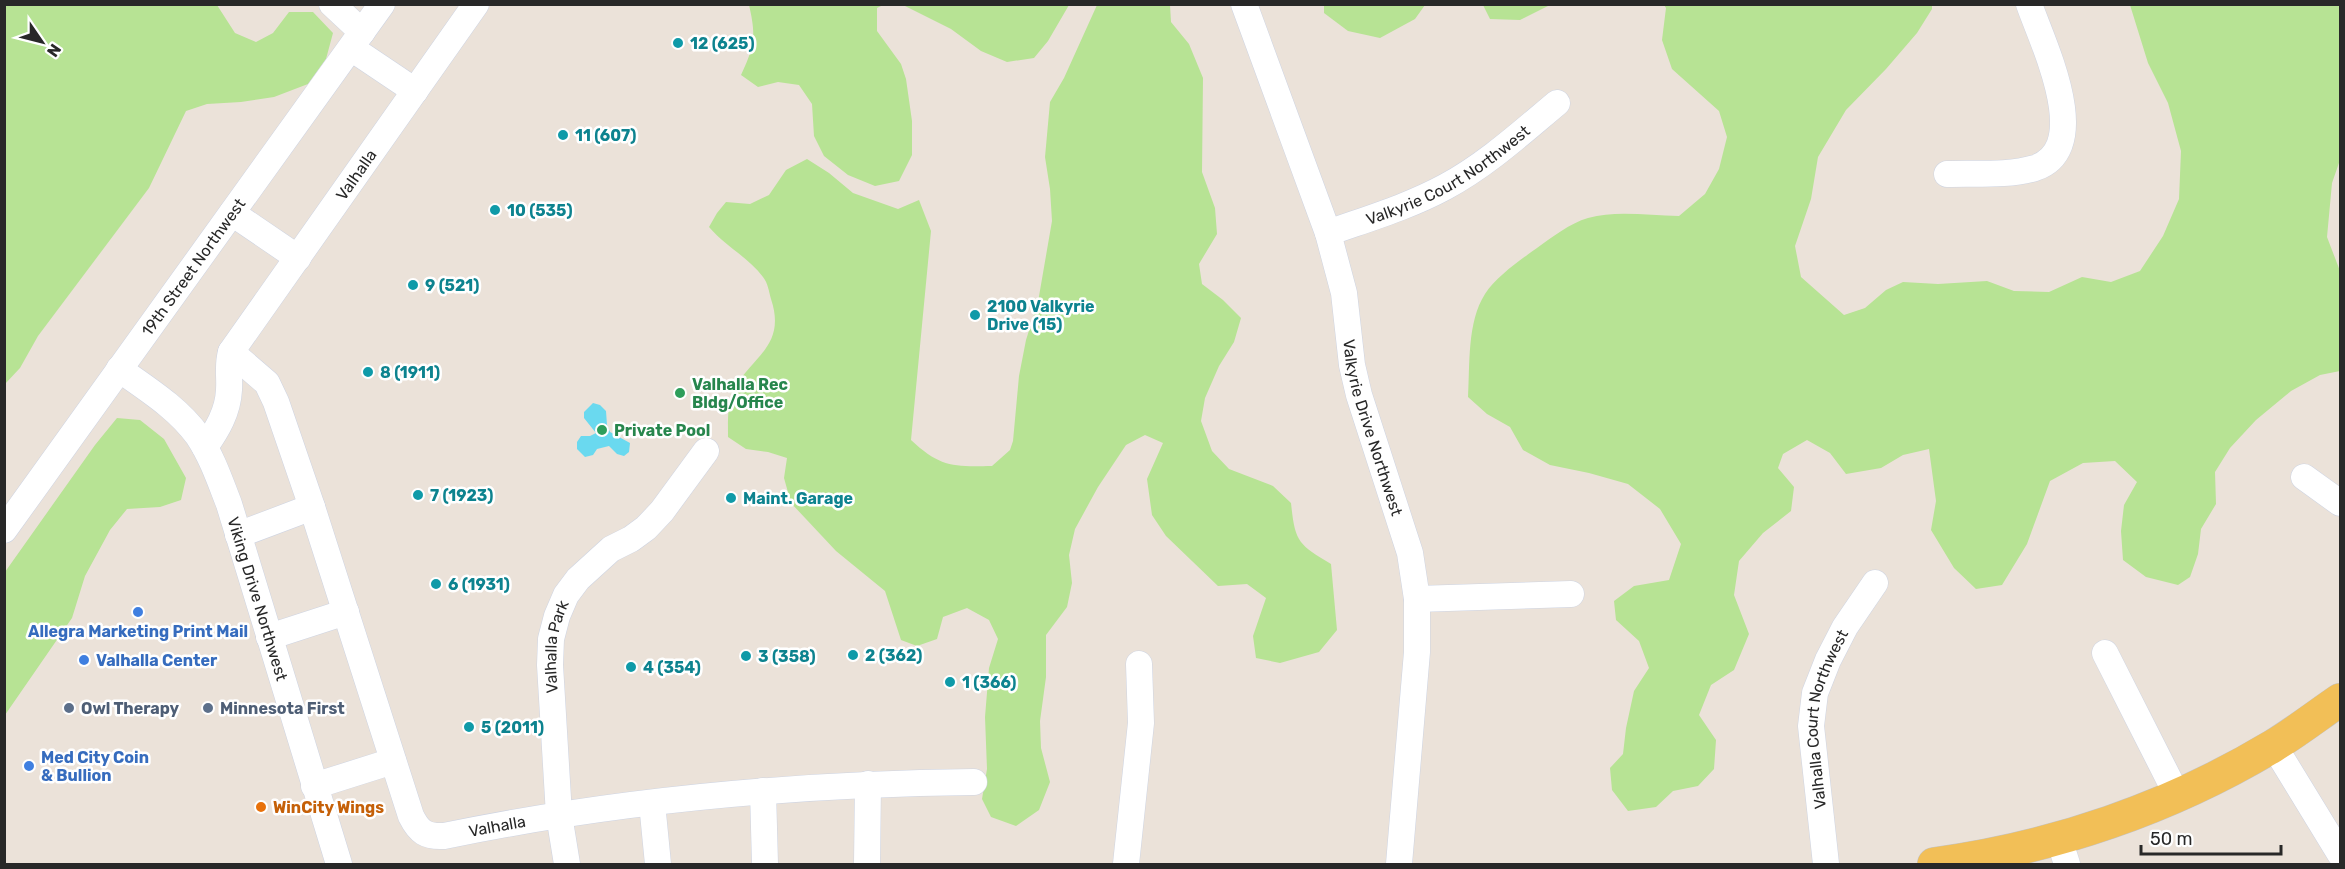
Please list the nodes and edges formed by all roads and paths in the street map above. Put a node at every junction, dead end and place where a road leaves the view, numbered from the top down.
1 (332, 4) edge
2 (382, 4) edge
3 (476, 4) edge
4 (1244, 4) edge
5 (2029, 4) edge
6 (357, 40) junction
7 (415, 91) junction
8 (1557, 104) dead end
9 (1947, 174) dead end
10 (232, 213) junction
11 (1328, 233) junction
12 (298, 258) junction
13 (231, 352) junction
14 (119, 369) junction
15 (205, 447) junction
16 (706, 451) dead end
17 (2304, 477) dead end
18 (2340, 503) edge
19 (312, 507) junction
20 (4, 530) edge
21 (238, 535) junction
22 (1875, 583) dead end
23 (1571, 594) dead end
24 (1418, 599) junction
25 (346, 612) junction
26 (269, 637) junction
27 (2105, 653) dead end
28 (1139, 664) dead end
29 (2340, 700) edge
30 (2274, 746) junction
31 (393, 761) junction
32 (974, 782) dead end
33 (868, 784) junction
34 (314, 786) junction
35 (763, 791) junction
36 (2177, 795) junction
37 (652, 803) junction
38 (560, 814) junction
39 (2063, 852) edge
40 (2340, 854) edge
41 (339, 864) edge
42 (567, 864) edge
43 (658, 864) edge
44 (765, 864) edge
45 (867, 864) edge
46 (1126, 864) edge
47 (1399, 864) edge
48 (1826, 864) edge
49 (1934, 864) edge

1 - 6 street
2 - 6 street, 19th Street Northwest
3 - 7 street, Valhalla
4 - 11 street, Valkyrie Drive Northwest
5 - 9 street
6 - 7 street
6 - 10 street, 19th Street Northwest
7 - 12 street, Valhalla
8 - 11 street, Valkyrie Court Northwest
10 - 12 street
10 - 14 street, 19th Street Northwest
11 - 24 street, Valkyrie Drive Northwest
12 - 13 street, Valhalla
13 - 15 street
13 - 19 street, Valhalla
14 - 15 street, Viking Drive Northwest
14 - 20 street, 19th Street Northwest
15 - 21 street, Viking Drive Northwest
16 - 38 street, Valhalla Park
17 - 18 street
19 - 21 street
19 - 25 street, Valhalla
21 - 26 street, Viking Drive Northwest
22 - 48 street, Valhalla Court Northwest
23 - 24 street
24 - 47 street, Valkyrie Drive Northwest
25 - 26 street
25 - 31 street, Valhalla
26 - 34 street, Viking Drive Northwest
27 - 36 street
28 - 46 street
29 - 30 main road
30 - 36 main road
30 - 40 street
31 - 34 street
31 - 38 street, Valhalla
32 - 33 street, Valhalla
33 - 35 street, Valhalla
33 - 45 street
34 - 41 street, Viking Drive Northwest
35 - 37 street, Valhalla
35 - 44 street
36 - 39 main road
37 - 38 street, Valhalla
37 - 43 street
38 - 42 street, Valhalla Park
39 - 49 main road

